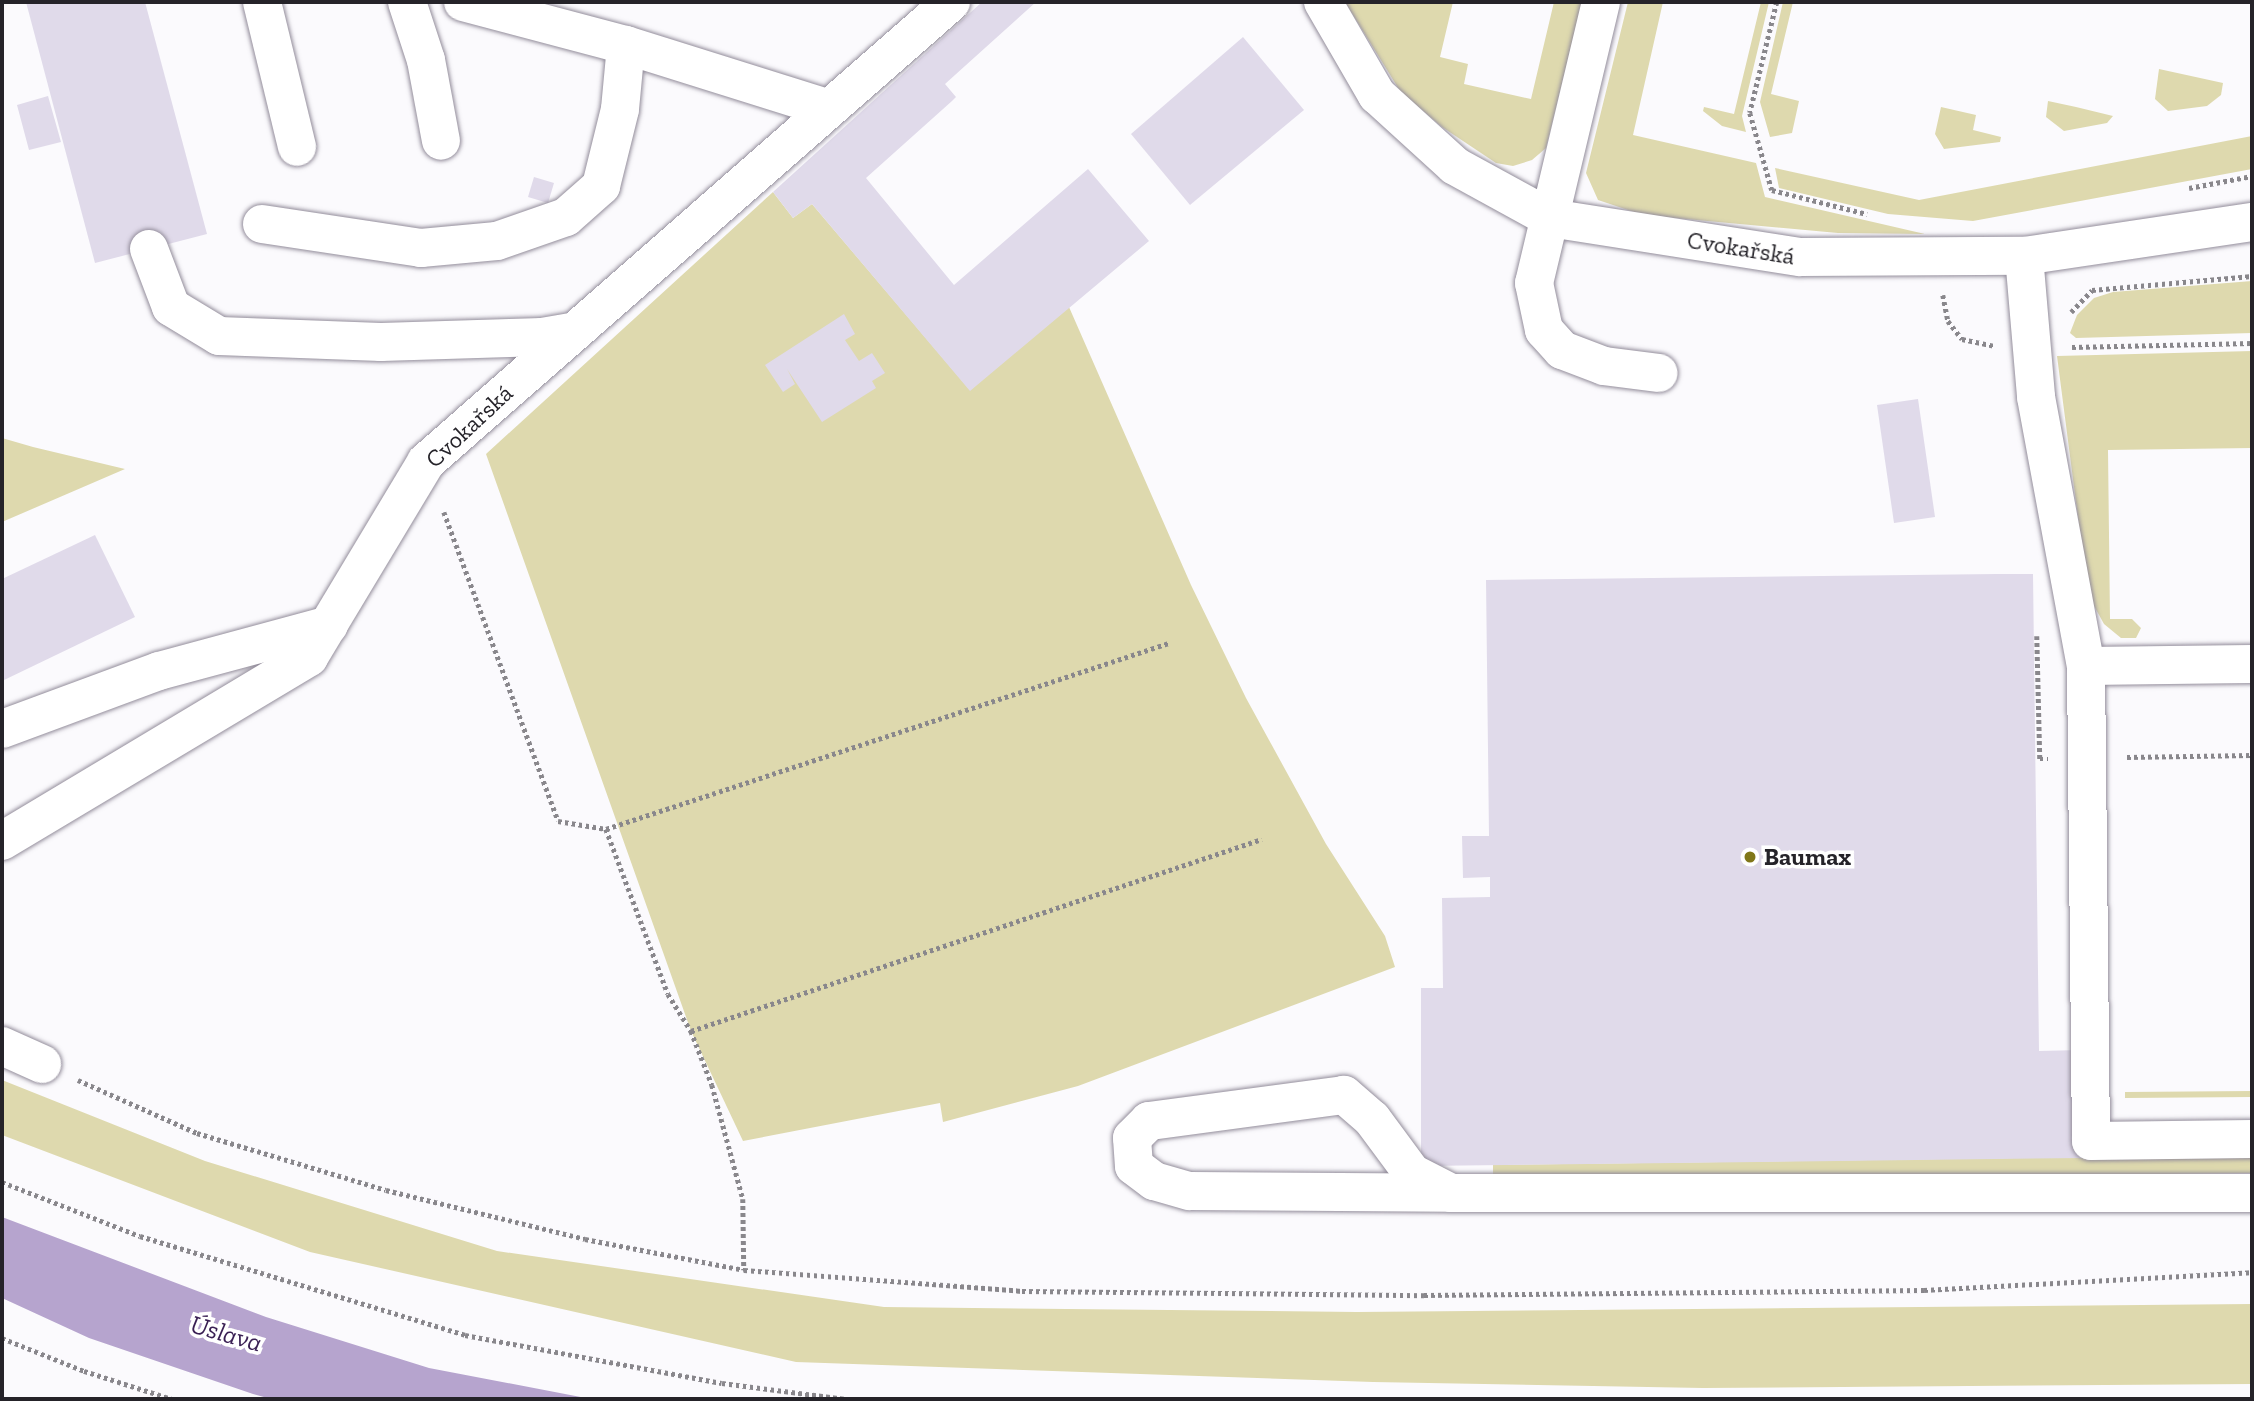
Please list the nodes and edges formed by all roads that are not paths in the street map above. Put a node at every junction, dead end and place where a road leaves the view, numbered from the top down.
1 (262, 2) edge
2 (407, 2) edge
3 (463, 2) edge
4 (951, 2) edge
5 (1323, 2) edge
6 (1601, 2) edge
7 (626, 45) junction
8 (827, 108) junction
9 (441, 141) dead end
10 (297, 147) dead end
11 (1550, 218) junction
12 (2252, 222) edge
13 (262, 224) dead end
14 (149, 249) dead end
15 (2024, 256) junction
16 (575, 331) junction
17 (1659, 373) dead end
18 (329, 625) junction
19 (2252, 664) edge
20 (2086, 666) junction
21 (2, 729) edge
22 (2, 841) edge
23 (2, 1046) edge
24 (42, 1064) road end
25 (2252, 1139) edge
26 (1451, 1193) junction
27 (2252, 1193) edge

1 - 10 street
2 - 9 street
3 - 7 street
4 - 8 street, Cvokařská
5 - 11 street, Cvokařská
6 - 11 street
7 - 8 street
7 - 13 street
8 - 16 street, Cvokařská
11 - 15 street, Cvokařská
11 - 17 street
12 - 15 street, Cvokařská
14 - 16 street
15 - 20 street
16 - 18 street, Cvokařská
18 - 21 street
18 - 22 street, Cvokařská
19 - 20 street
20 - 25 street
23 - 24 street
26 - 26 street
26 - 27 street

